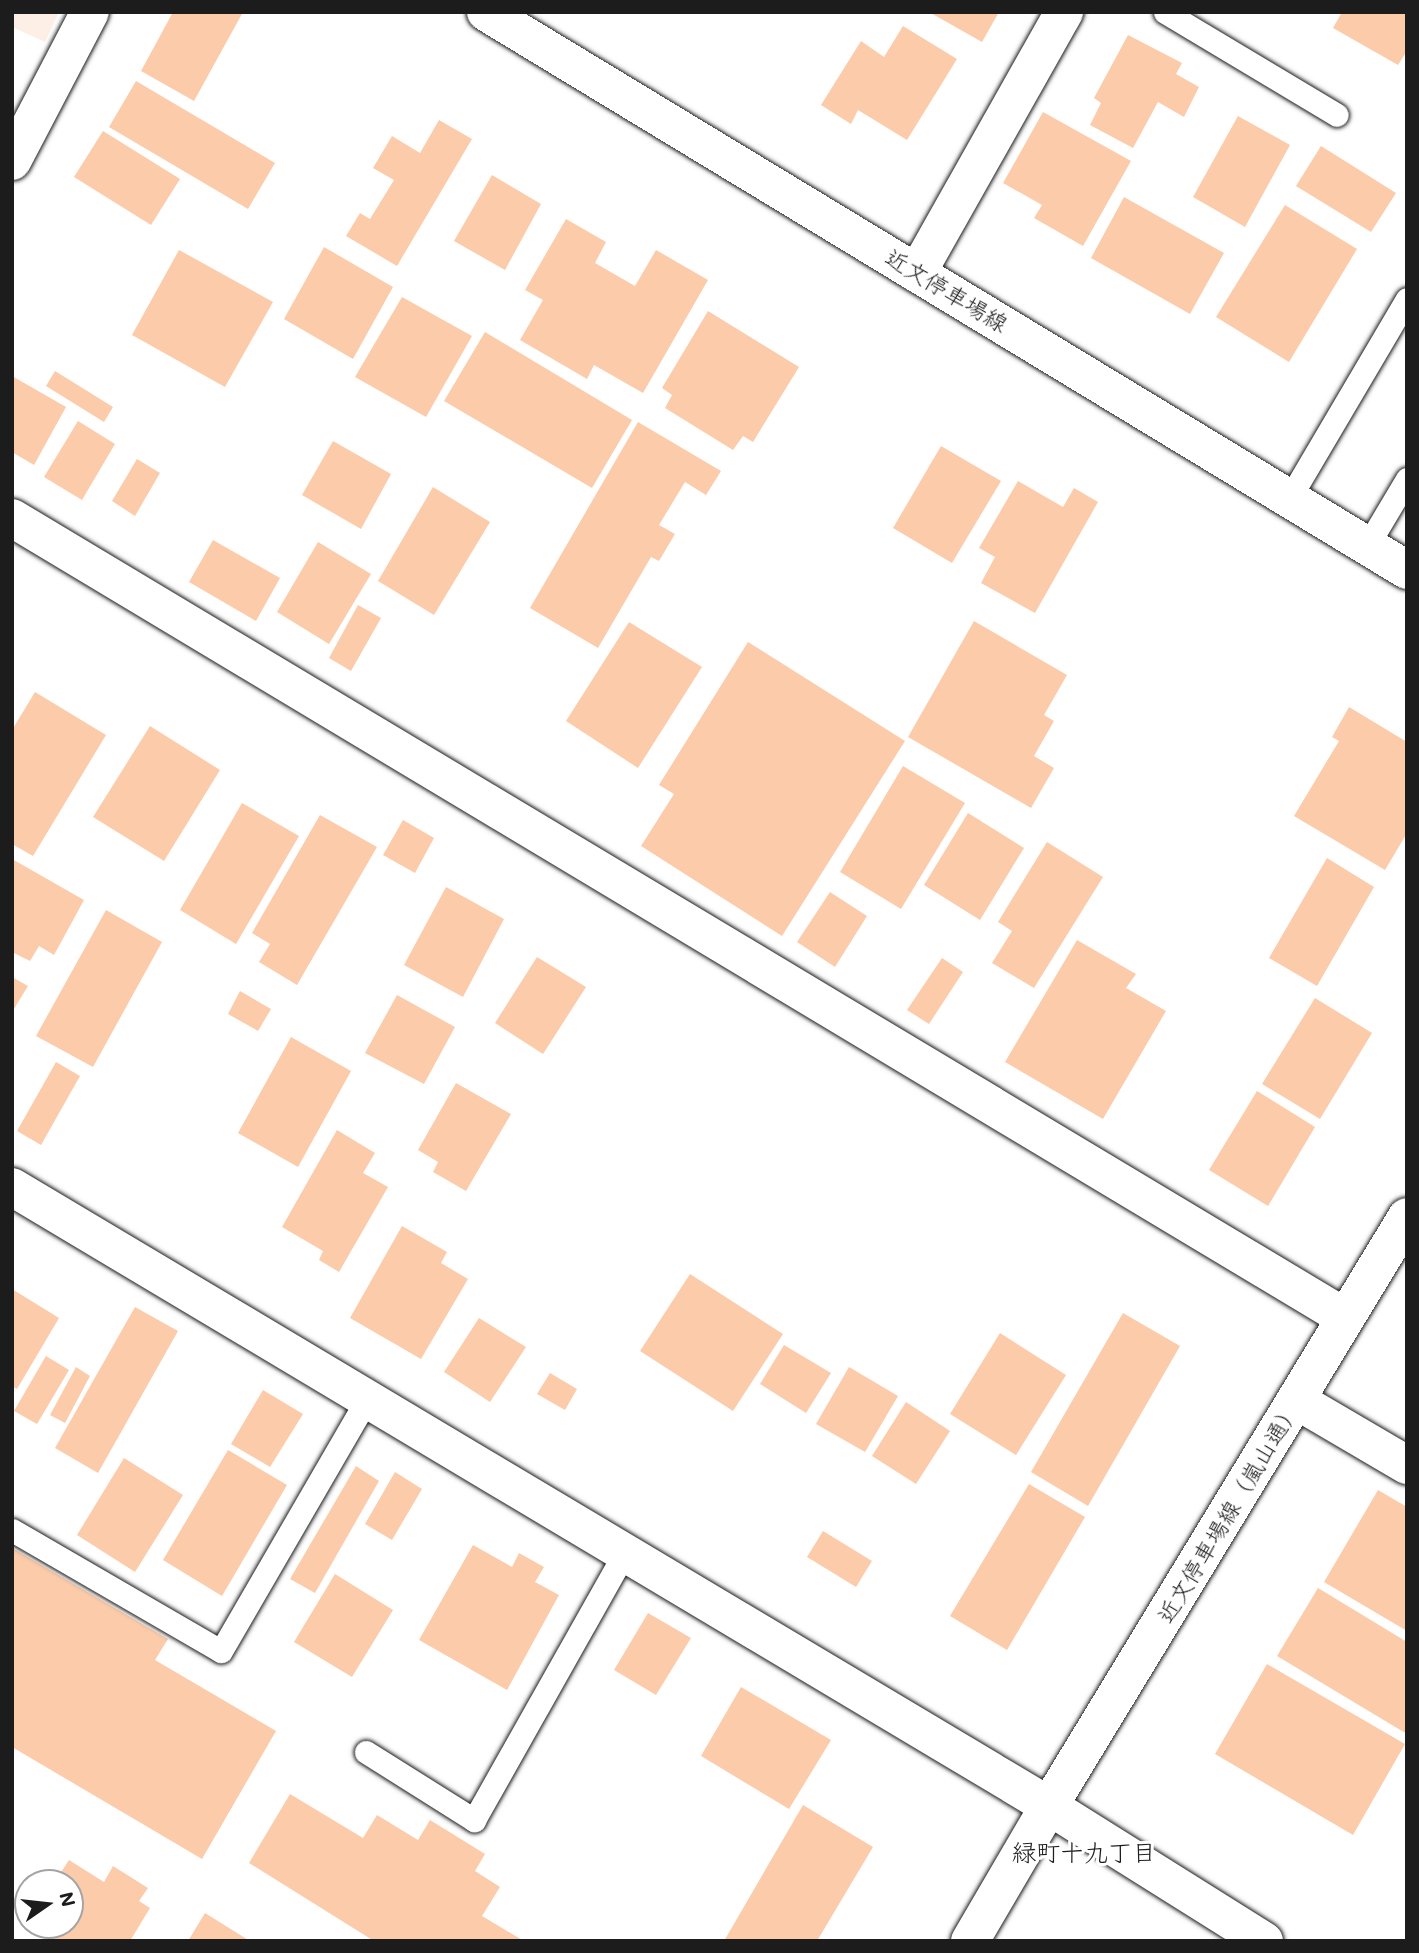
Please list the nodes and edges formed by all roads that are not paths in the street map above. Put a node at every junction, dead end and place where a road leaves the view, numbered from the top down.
1 (90, 12) edge
2 (486, 12) edge
3 (1064, 12) edge
4 (1165, 12) edge
5 (1337, 115) dead end
6 (12, 161) edge
7 (917, 272) junction
8 (1407, 299) edge
9 (1407, 479) edge
10 (1289, 499) junction
11 (12, 519) edge
12 (1367, 546) junction
13 (1407, 570) edge
14 (12, 1186) edge
15 (1407, 1217) edge
16 (1346, 1318) junction
17 (367, 1399) junction
18 (1296, 1401) junction
19 (1407, 1465) edge
20 (12, 1530) edge
21 (625, 1552) junction
22 (366, 1752) dead end
23 (1049, 1806) junction
24 (970, 1941) edge
25 (1264, 1941) edge

1 - 6 street
2 - 7 street, 近文停車場線
3 - 7 street
4 - 5 lane
7 - 10 street, 近文停車場線
8 - 10 lane
9 - 12 lane
10 - 12 street, 近文停車場線
11 - 16 street
12 - 13 street, 近文停車場線
14 - 17 street
15 - 16 street, 近文停車場線（嵐山通）
16 - 18 street, 近文停車場線（嵐山通）
17 - 20 lane
17 - 21 street
18 - 19 street
18 - 23 street, 近文停車場線（嵐山通）
21 - 22 lane
21 - 23 street
23 - 24 street, 近文停車場線（嵐山通）
23 - 25 street

